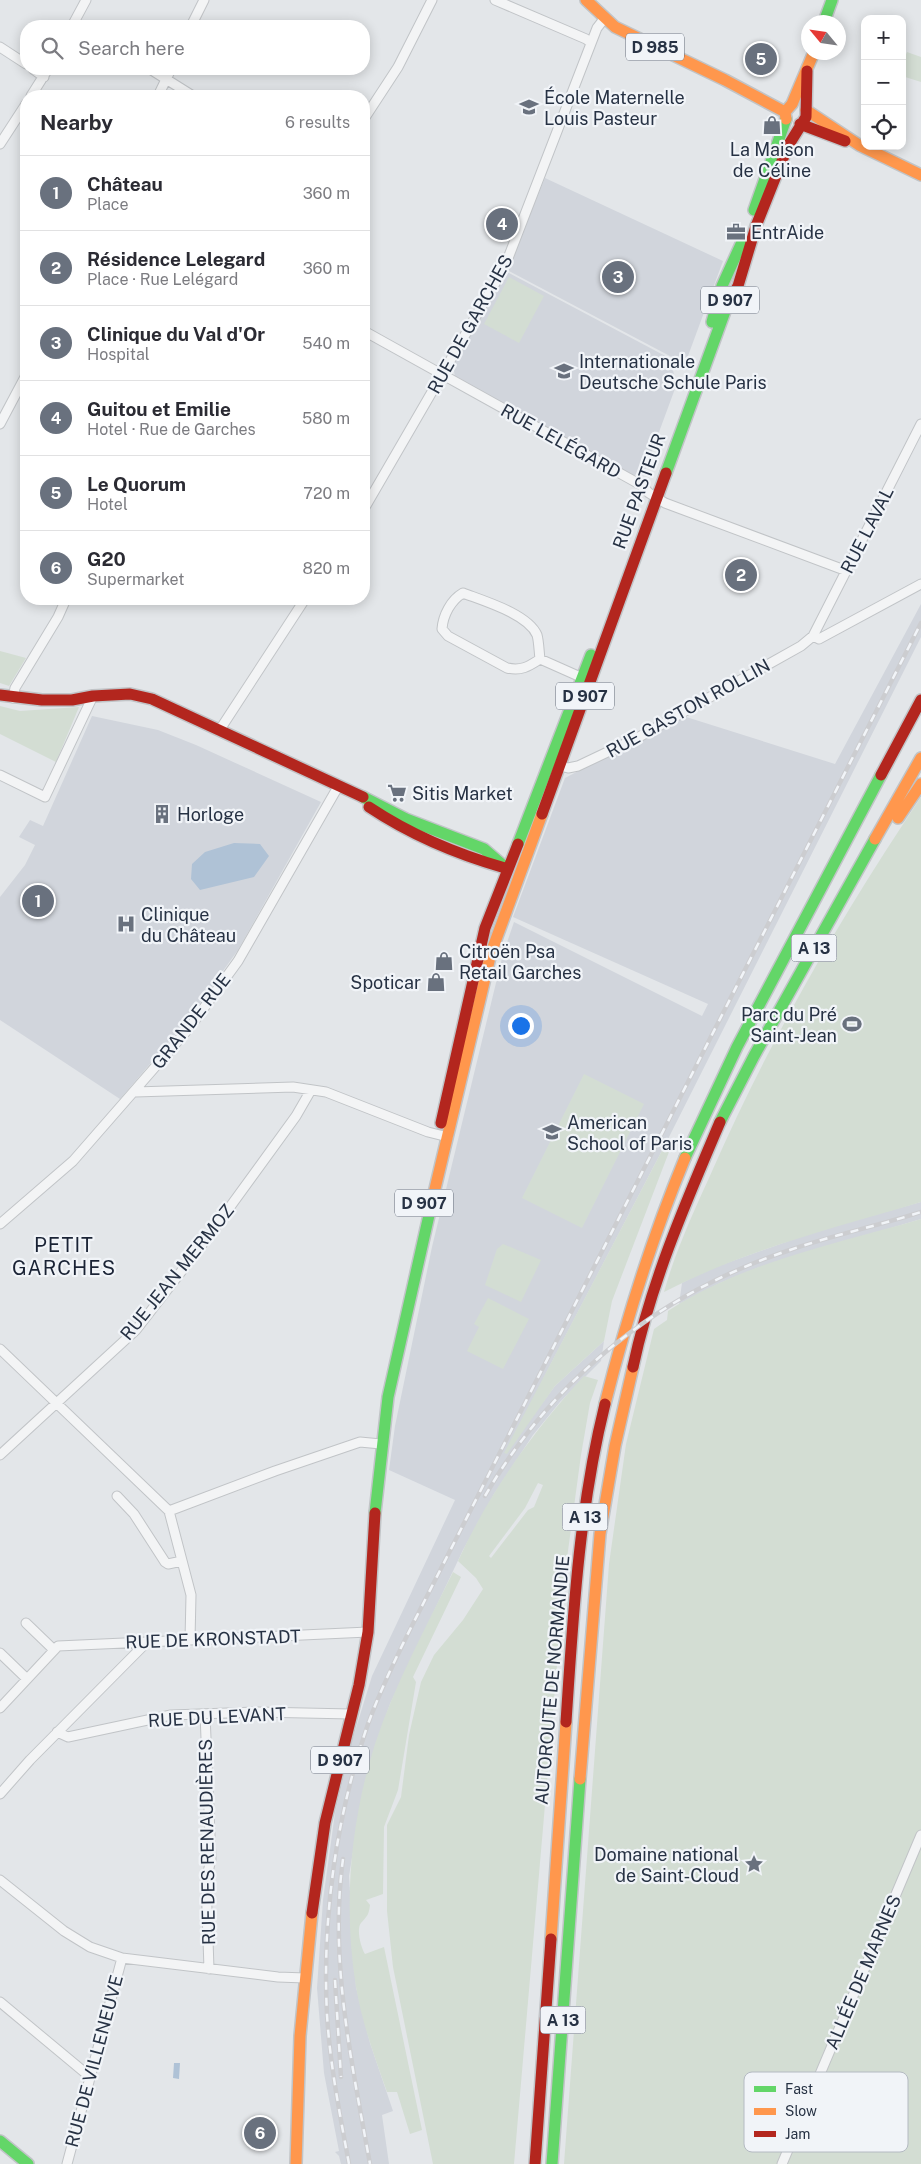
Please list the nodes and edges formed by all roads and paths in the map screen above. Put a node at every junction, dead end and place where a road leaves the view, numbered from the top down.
1 (86, 0) edge
2 (204, 0) edge
3 (432, 0) edge
4 (495, 0) edge
5 (586, 0) edge
6 (832, 0) edge
7 (827, 15) edge
8 (604, 19) junction
9 (75, 20) edge
10 (194, 20) edge
11 (591, 43) junction
12 (0, 47) edge
13 (20, 60) edge
14 (811, 60) edge
15 (807, 71) junction
16 (45, 75) edge
17 (159, 75) edge
18 (168, 75) edge
19 (166, 80) junction
20 (35, 90) edge
21 (161, 90) edge
22 (183, 90) edge
23 (370, 110) edge
24 (806, 110) junction
25 (788, 111) junction
26 (20, 113) edge
27 (800, 124) junction
28 (0, 144) edge
29 (859, 145) junction
30 (921, 175) edge
31 (724, 280) junction
32 (738, 286) junction
33 (370, 335) edge
34 (441, 376) junction
35 (20, 387) edge
36 (0, 424) edge
37 (921, 424) edge
38 (653, 495) junction
39 (370, 499) edge
40 (847, 571) junction
41 (921, 584) edge
42 (63, 605) edge
43 (301, 605) edge
44 (813, 636) junction
45 (540, 658) junction
46 (586, 679) junction
47 (0, 695) edge
48 (93, 696) junction
49 (13, 698) junction
50 (921, 700) edge
51 (219, 731) junction
52 (921, 758) edge
53 (560, 766) junction
54 (0, 775) edge
55 (921, 784) edge
56 (343, 787) junction
57 (874, 840) junction
58 (506, 868) junction
59 (518, 874) junction
60 (494, 902) junction
61 (500, 926) junction
62 (485, 928) junction
63 (311, 1090) junction
64 (135, 1092) junction
65 (443, 1136) junction
66 (0, 1224) edge
67 (0, 1349) edge
68 (55, 1403) junction
69 (377, 1443) junction
70 (0, 1455) edge
71 (117, 1496) dead end
72 (169, 1511) junction
73 (182, 1561) junction
74 (26, 1623) dead end
75 (364, 1632) junction
76 (190, 1640) junction
77 (148, 1641) junction
78 (56, 1648) junction
79 (0, 1653) edge
80 (28, 1679) junction
81 (0, 1708) edge
82 (205, 1714) junction
83 (347, 1714) junction
84 (57, 1732) junction
85 (0, 1794) edge
86 (921, 1835) edge
87 (0, 1880) edge
88 (122, 1958) junction
89 (209, 1969) junction
90 (302, 1977) junction
91 (0, 2002) edge
92 (821, 2072) edge
93 (89, 2076) junction
94 (0, 2141) edge
95 (787, 2152) edge
96 (28, 2164) edge
97 (67, 2164) edge
98 (286, 2164) edge
99 (296, 2164) edge
100 (535, 2164) edge
101 (552, 2164) edge
102 (782, 2164) edge

1 - 9 street
2 - 10 street
3 - 23 street
4 - 11 street
5 - 8 main road, D 985
6 - 7 main road
8 - 11 street, RUE DE GARCHES
8 - 25 main road, D 985
11 - 34 street, RUE DE GARCHES
12 - 13 street
14 - 15 main road, D 907
15 - 24 main road, D 907
15 - 25 main road, D 907
16 - 20 street
17 - 19 street
18 - 19 street
19 - 21 street
19 - 22 street
24 - 25 main road
24 - 27 main road
24 - 29 main road
25 - 27 main road
25 - 31 main road, RUE PASTEUR / D 907
26 - 28 street
27 - 29 main road
27 - 32 main road, RUE PASTEUR / D 907
29 - 30 main road
31 - 32 main road
31 - 38 main road, RUE PASTEUR / D 907
32 - 38 main road, RUE PASTEUR / D 907
33 - 34 street, RUE LELÉGARD
34 - 38 street, RUE LELÉGARD
34 - 39 street, RUE DE GARCHES
35 - 36 street
37 - 40 street, RUE LAVAL
38 - 40 street, RUE LELÉGARD
38 - 46 main road, RUE PASTEUR / D 907
40 - 44 street, RUE LAVAL
41 - 44 street
42 - 49 street
43 - 51 street
44 - 53 street, RUE GASTON ROLLIN
45 - 45 street
45 - 46 street
46 - 53 main road, RUE PASTEUR / D 907
46 - 58 main road, RUE PASTEUR / D 907
47 - 49 main road
48 - 49 main road
48 - 51 main road
48 - 54 street
50 - 100 main road, AUTOROUTE DE NORMANDIE / A 13
51 - 56 main road
52 - 57 main road, AUTOROUTE DE NORMANDIE / A 13
53 - 59 main road, RUE PASTEUR / D 907
55 - 57 main road
56 - 58 main road
56 - 64 street, GRANDE RUE
57 - 101 main road, AUTOROUTE DE NORMANDIE / A 13
58 - 59 main road
58 - 60 main road, D 907
59 - 61 main road, D 907
60 - 61 main road
60 - 62 main road, D 907
61 - 62 main road
61 - 65 main road, D 907
62 - 65 main road, D 907
63 - 64 street
63 - 65 street
63 - 68 street, RUE JEAN MERMOZ
64 - 66 street, GRANDE RUE
65 - 69 main road, D 907
67 - 68 street
68 - 70 street, RUE JEAN MERMOZ
68 - 72 street
69 - 72 street
69 - 75 main road, D 907
71 - 73 street
72 - 73 street
73 - 76 street
74 - 78 street
75 - 76 street, RUE DE KRONSTADT
75 - 83 main road, D 907
76 - 77 street, RUE DE KRONSTADT
77 - 78 street, RUE DE KRONSTADT
77 - 84 street
78 - 80 street
79 - 80 street
80 - 81 street
82 - 83 street, RUE DU LEVANT
82 - 84 street, RUE DU LEVANT
82 - 89 street, RUE DES RENAUDIÈRES
83 - 90 main road, D 907
84 - 85 street
86 - 92 street, ALLÉE DE MARNES
87 - 88 street
88 - 89 street
88 - 93 street, RUE DE VILLENEUVE
89 - 90 street
90 - 98 main road, D 907
90 - 99 main road, D 907
91 - 93 street
93 - 97 street, RUE DE VILLENEUVE
94 - 96 main road
95 - 102 street, ALLÉE DE MARNES

